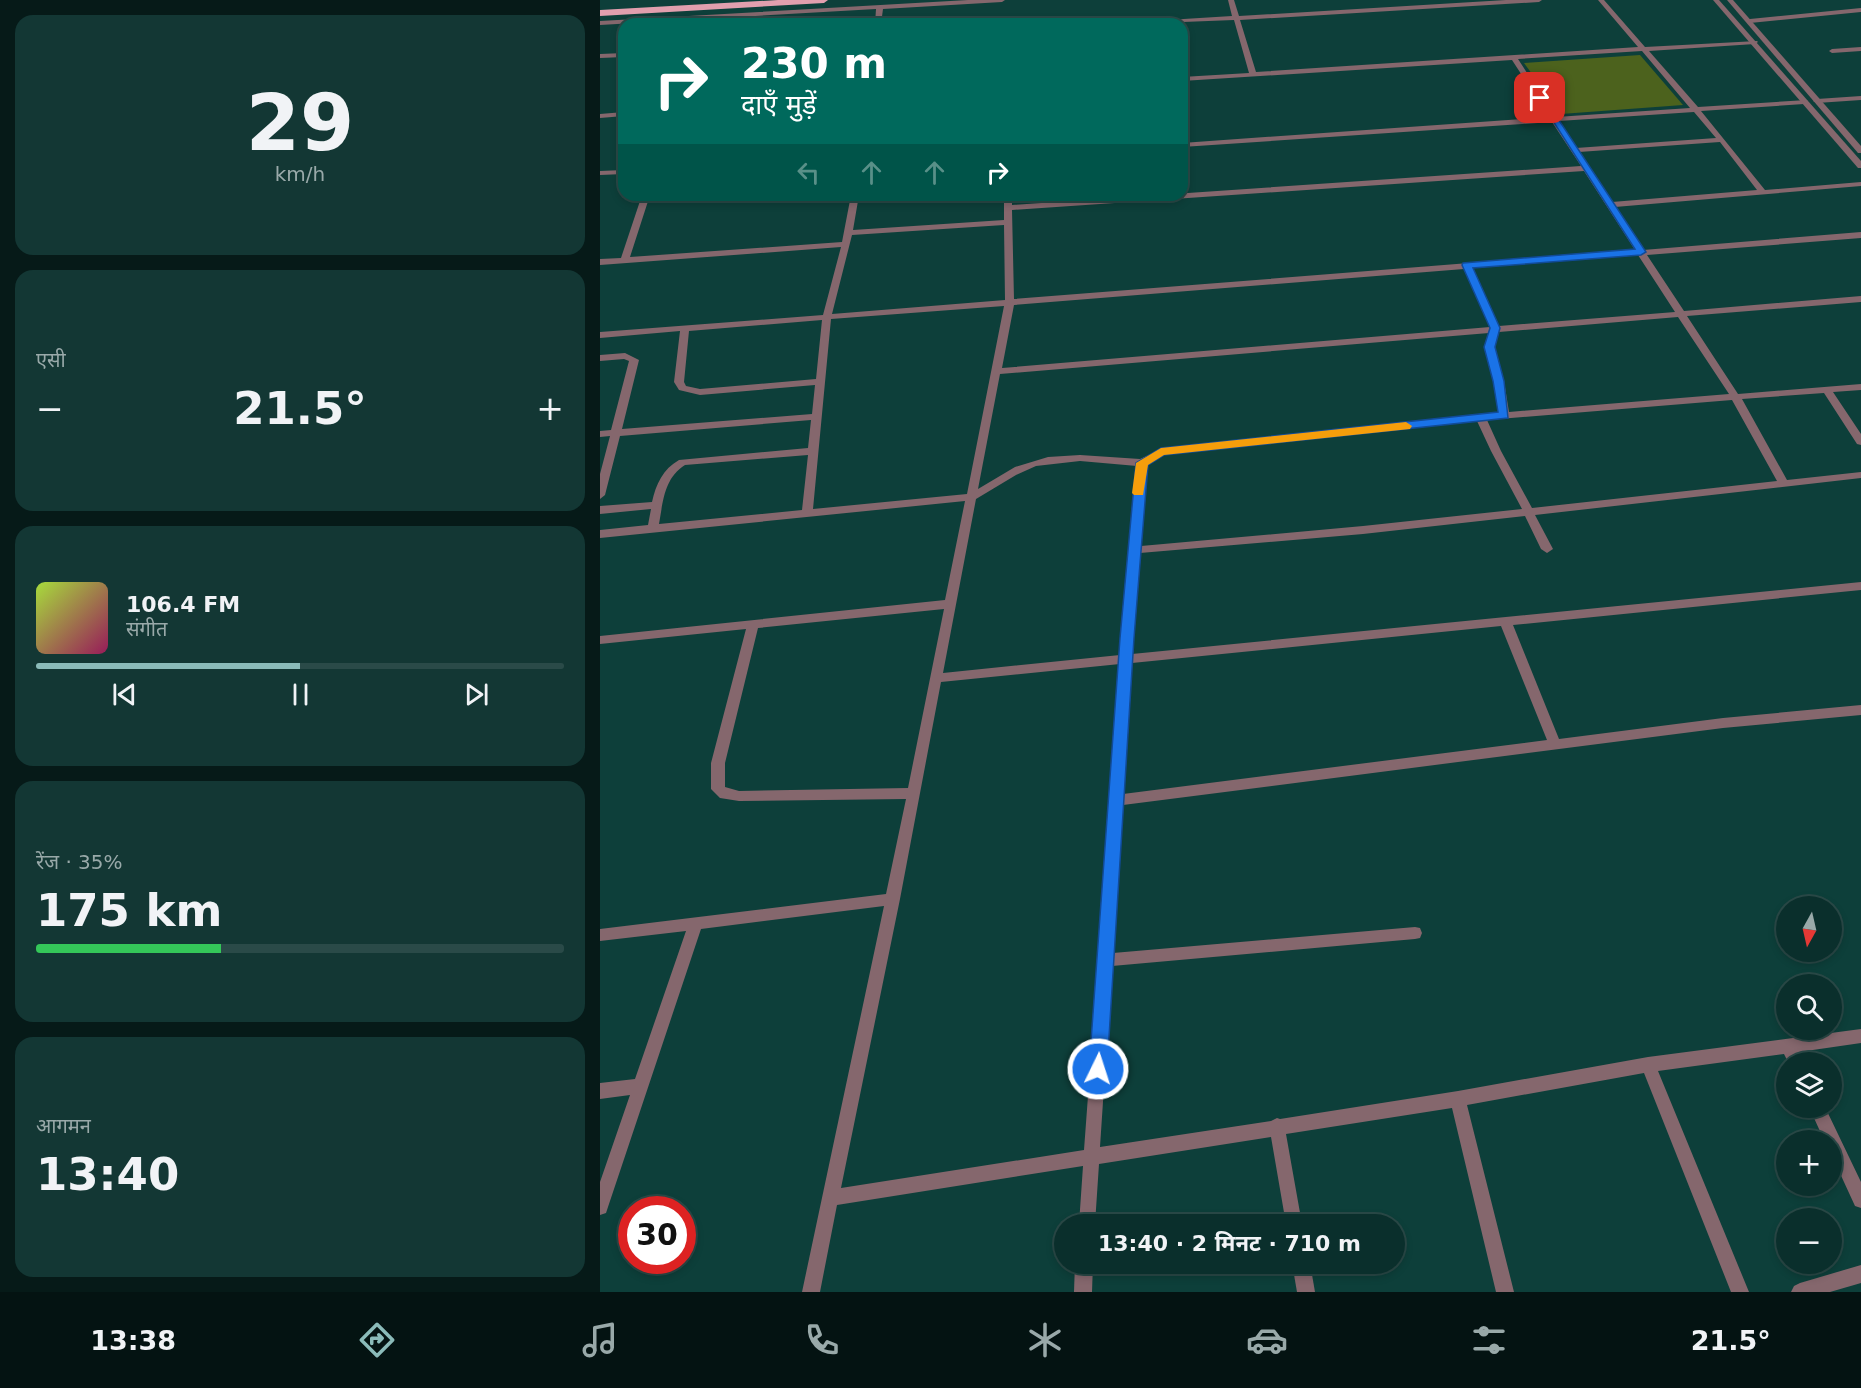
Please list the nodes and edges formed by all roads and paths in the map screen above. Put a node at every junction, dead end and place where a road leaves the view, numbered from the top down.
1 (689, 0) edge
2 (824, 0) edge
3 (1002, 0) edge
4 (1231, 0) edge
5 (1539, 0) edge
6 (1601, 0) edge
7 (1716, 0) edge
8 (1730, 0) edge
9 (600, 5) edge
10 (880, 7) junction
11 (1861, 10) edge
12 (600, 13) edge
13 (675, 18) edge
14 (879, 18) edge
15 (1239, 18) junction
16 (618, 21) edge
17 (1188, 21) edge
18 (1750, 21) junction
19 (600, 22) edge
20 (1737, 22) junction
21 (1755, 42) junction
22 (1861, 49) edge
23 (1644, 50) junction
24 (1832, 51) dead end
25 (618, 55) edge
26 (600, 56) edge
27 (1514, 58) junction
28 (1253, 75) junction
29 (1188, 79) edge
30 (1861, 98) edge
31 (1817, 101) junction
32 (1804, 102) junction
33 (1695, 109) junction
34 (618, 114) edge
35 (600, 116) edge
36 (1553, 118) junction
37 (1722, 140) junction
38 (1188, 145) edge
39 (1574, 150) junction
40 (1861, 151) edge
41 (1861, 166) edge
42 (1586, 168) junction
43 (618, 172) edge
44 (600, 173) edge
45 (1861, 184) edge
46 (1763, 192) junction
47 (1188, 196) edge
48 (644, 201) edge
49 (854, 201) edge
50 (1008, 201) edge
51 (1109, 201) edge
52 (1610, 205) junction
53 (1008, 208) junction
54 (1009, 222) junction
55 (848, 233) junction
56 (1861, 234) edge
57 (846, 244) junction
58 (1641, 252) junction
59 (625, 260) junction
60 (600, 262) edge
61 (1467, 265) junction
62 (1861, 299) edge
63 (1010, 300) junction
64 (1682, 313) junction
65 (827, 316) junction
66 (685, 328) junction
67 (1495, 328) junction
68 (600, 335) edge
69 (600, 358) edge
70 (996, 371) junction
71 (819, 382) junction
72 (1861, 387) edge
73 (1827, 390) junction
74 (1736, 398) junction
75 (1504, 415) junction
76 (815, 417) junction
77 (1481, 417) junction
78 (616, 433) junction
79 (600, 434) edge
80 (1861, 442) edge
81 (812, 451) junction
82 (1142, 463) junction
83 (1861, 475) edge
84 (1784, 483) junction
85 (600, 495) edge
86 (971, 497) junction
87 (658, 505) junction
88 (600, 510) edge
89 (1531, 512) junction
90 (807, 513) junction
91 (653, 529) junction
92 (600, 534) edge
93 (1547, 549) dead end
94 (1134, 550) junction
95 (1861, 586) edge
96 (950, 604) junction
97 (1505, 621) junction
98 (753, 624) junction
99 (600, 639) edge
100 (1126, 659) junction
101 (936, 678) junction
102 (1861, 710) edge
103 (1555, 745) junction
104 (914, 793) junction
105 (1118, 800) junction
106 (893, 899) junction
107 (696, 923) junction
108 (1415, 933) dead end
109 (600, 935) edge
110 (1106, 960) junction
111 (1861, 1036) edge
112 (1804, 1052) edge
113 (1776, 1056) edge
114 (1648, 1065) junction
115 (640, 1086) junction
116 (600, 1091) edge
117 (1458, 1099) junction
118 (1822, 1118) edge
119 (1277, 1126) junction
120 (1091, 1155) junction
121 (831, 1198) junction
122 (1861, 1200) edge
123 (600, 1207) edge
124 (1088, 1214) edge
125 (1292, 1214) edge
126 (1084, 1274) edge
127 (1303, 1274) edge
128 (1861, 1274) edge
129 (811, 1292) edge
130 (1083, 1292) edge
131 (1306, 1292) edge
132 (1505, 1292) edge
133 (1740, 1292) edge
134 (1800, 1292) edge

1 - 9 highway
2 - 12 highway
3 - 10 street
4 - 15 street
5 - 15 street
6 - 23 street
7 - 20 street
8 - 18 street
10 - 13 street
10 - 14 street
11 - 18 street
15 - 17 street
15 - 28 street
16 - 19 street
18 - 20 street
18 - 31 street
20 - 21 street
21 - 23 street
21 - 32 street
22 - 24 street
23 - 27 street
23 - 33 street
25 - 26 street
27 - 28 street
27 - 36 street
28 - 29 street
30 - 31 street
31 - 40 street
32 - 33 street
32 - 41 street
33 - 36 street
33 - 37 street
34 - 35 street
36 - 38 street
36 - 39 street
37 - 39 street
37 - 46 street
39 - 42 street
42 - 47 street
42 - 52 street
43 - 44 street
45 - 46 street
46 - 52 street
48 - 59 street
49 - 55 street
50 - 53 street
51 - 53 street
52 - 58 street
53 - 54 street
54 - 55 street
54 - 63 street
55 - 57 street
56 - 58 street
57 - 59 street
57 - 65 street
58 - 61 street
58 - 64 street
59 - 60 street
61 - 63 street
61 - 67 street
62 - 64 street
63 - 65 street
63 - 70 street
64 - 67 street
64 - 74 street
65 - 66 street
65 - 71 street
66 - 68 street
66 - 71 street
67 - 70 street
67 - 75 street
69 - 78 street
70 - 86 street
71 - 76 street
72 - 73 street
73 - 74 street
73 - 80 street
74 - 75 street
74 - 84 street
75 - 77 street
76 - 78 street
76 - 81 street
77 - 82 street
77 - 89 street
78 - 79 street
78 - 85 street
81 - 87 street
81 - 90 street
82 - 86 street
82 - 94 street
83 - 84 street
84 - 89 street
86 - 90 street
86 - 96 street
87 - 88 street
87 - 91 street
89 - 93 street
89 - 94 street
90 - 91 street
91 - 92 street
94 - 100 street
95 - 97 street
96 - 98 street
96 - 101 street
97 - 100 street
97 - 103 street
98 - 99 street
98 - 104 street
100 - 101 street
100 - 105 street
101 - 104 street
102 - 103 street
103 - 105 street
104 - 106 street
105 - 110 street
106 - 107 street
106 - 121 street
107 - 109 street
107 - 115 street
108 - 110 street
110 - 120 street
111 - 112 street
113 - 114 street
114 - 117 street
114 - 133 street
115 - 116 street
115 - 123 street
117 - 119 street
117 - 132 street
118 - 122 street
119 - 120 street
119 - 125 street
120 - 121 street
120 - 124 street
121 - 129 street
126 - 130 street
127 - 131 street
128 - 134 street

